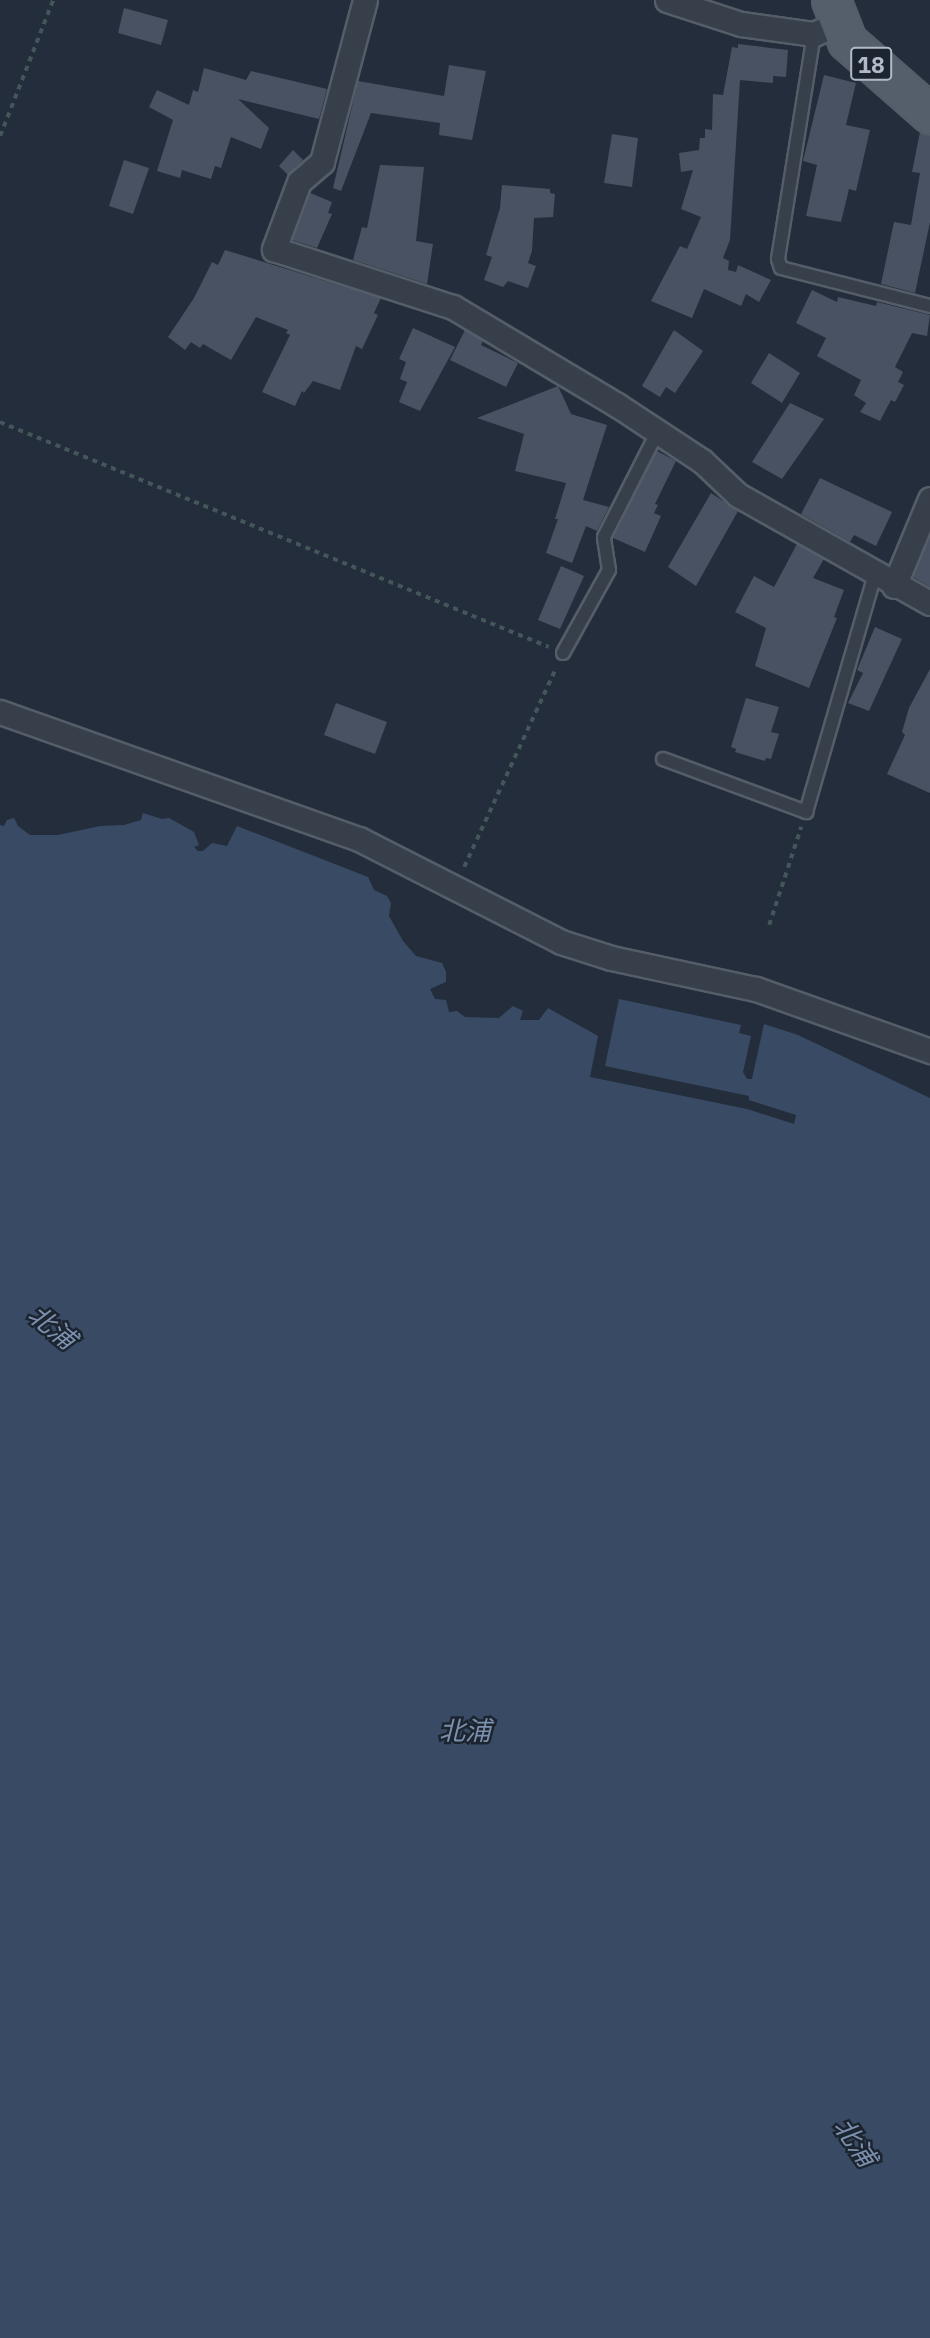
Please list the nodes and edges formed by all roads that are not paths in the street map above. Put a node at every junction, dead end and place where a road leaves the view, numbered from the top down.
1 (365, 0) edge
2 (667, 0) edge
3 (828, 19) edge
4 (930, 114) edge
5 (930, 306) edge
6 (658, 432) junction
7 (930, 499) edge
8 (884, 580) junction
9 (930, 603) edge
10 (564, 653) road end
11 (0, 712) edge
12 (663, 760) dead end
13 (930, 1051) edge

1 - 6 street
2 - 3 street
3 - 4 main road, 18
3 - 5 lane
6 - 8 street
6 - 10 lane
7 - 8 street
8 - 9 street
8 - 12 lane
11 - 13 street

